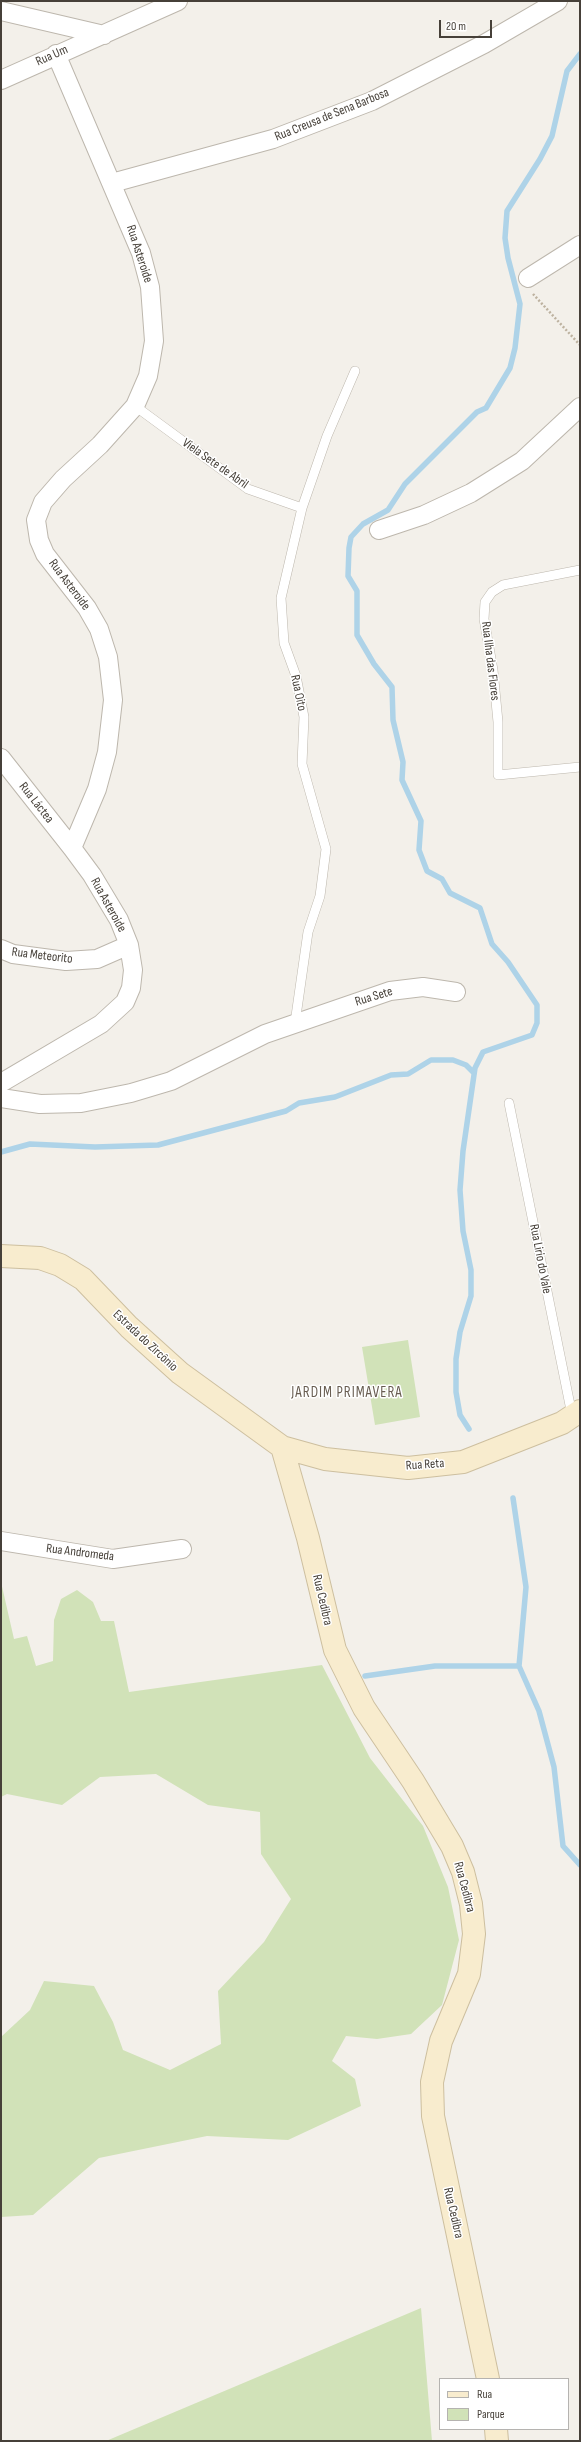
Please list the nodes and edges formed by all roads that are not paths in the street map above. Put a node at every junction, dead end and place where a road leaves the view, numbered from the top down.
1 (178, 1) edge
2 (558, 1) edge
3 (1, 11) edge
4 (104, 35) junction
5 (56, 54) junction
6 (1, 80) edge
7 (112, 183) junction
8 (580, 245) edge
9 (528, 278) road end
10 (355, 371) dead end
11 (135, 406) junction
12 (580, 407) edge
13 (302, 508) junction
14 (379, 530) dead end
15 (580, 570) edge
16 (1, 758) edge
17 (580, 767) edge
18 (72, 848) junction
19 (128, 945) junction
20 (1, 949) edge
21 (456, 992) dead end
22 (295, 1023) junction
23 (1, 1083) edge
24 (1, 1098) edge
25 (509, 1103) dead end
26 (1, 1256) edge
27 (573, 1417) edge
28 (282, 1448) junction
29 (1, 1542) edge
30 (182, 1549) dead end
31 (488, 2378) edge
32 (496, 2430) edge
33 (497, 2441) edge

1 - 4 street, Rua Um
2 - 7 street, Rua Creusa de Sena Barbosa
3 - 4 street
4 - 5 street, Rua Um
5 - 6 street, Rua Um
5 - 7 street, Rua Asteroide
7 - 11 street, Rua Asteroide
8 - 9 street
10 - 13 lane, Rua Oito
11 - 13 lane, Viela Sete de Abril
11 - 18 street, Rua Asteroide
12 - 14 street
13 - 22 lane, Rua Oito
15 - 17 lane, Rua Ilha das Flores
16 - 18 street, Rua Láctea
18 - 19 street, Rua Asteroide
19 - 20 street, Rua Meteorito
19 - 23 street, Rua Asteroide
21 - 22 street, Rua Sete
22 - 24 street, Rua Sete
25 - 27 lane, Rua Lirio do Vale
26 - 28 street, Estrada do Zircônio
27 - 28 street, Rua Reta
28 - 31 street, Rua Cedibra
29 - 30 street, Rua Andromeda
32 - 33 street

